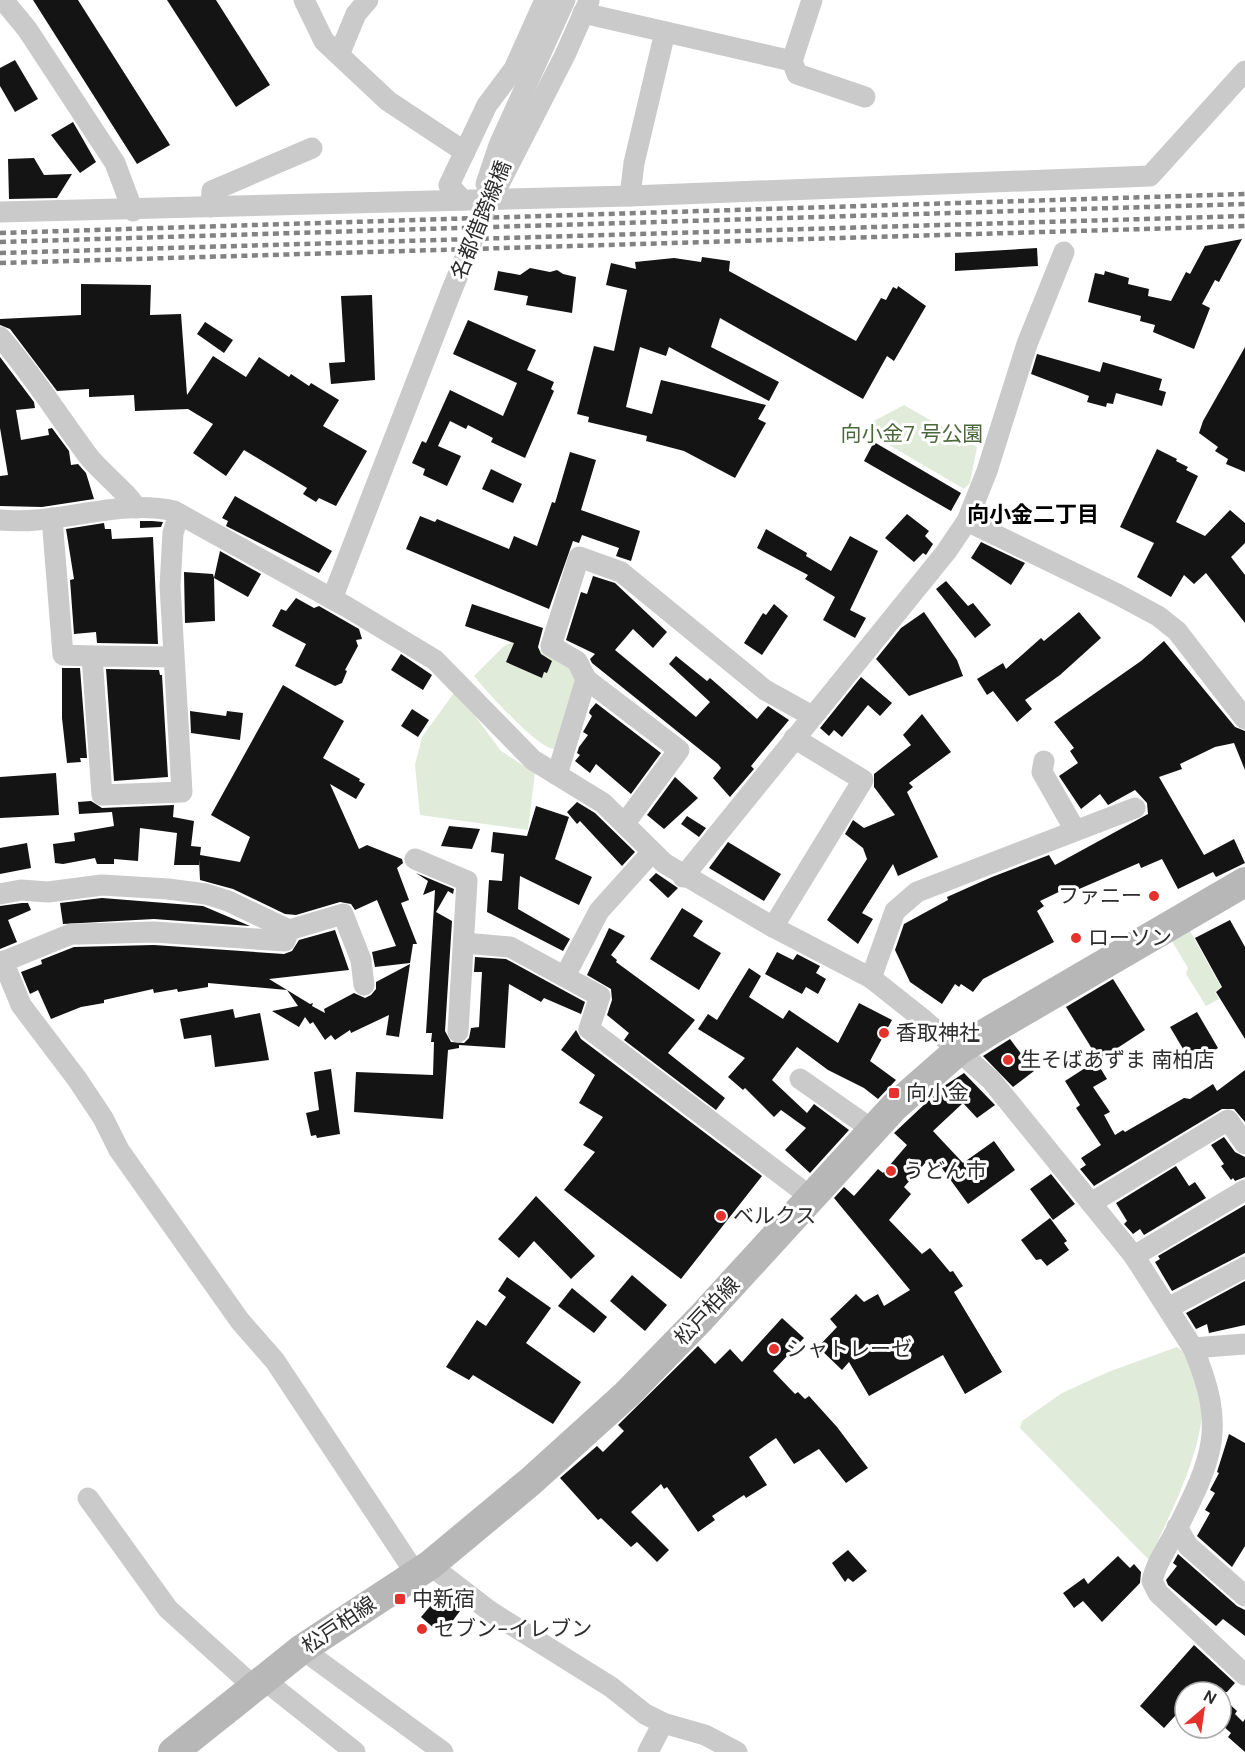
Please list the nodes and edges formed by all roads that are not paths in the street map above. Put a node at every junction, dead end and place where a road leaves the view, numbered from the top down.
1 (3, 0) edge
2 (304, 0) edge
3 (368, 0) edge
4 (546, 0) edge
5 (565, 0) edge
6 (812, 0) edge
7 (583, 4) edge
8 (665, 32) junction
9 (339, 55) junction
10 (792, 61) junction
11 (1245, 71) edge
12 (865, 97) dead end
13 (312, 148) dead end
14 (465, 152) junction
15 (630, 196) junction
16 (478, 199) junction
17 (211, 207) junction
18 (133, 211) junction
19 (0, 212) edge
20 (1064, 252) dead end
21 (0, 337) edge
22 (136, 508) junction
23 (179, 514) junction
24 (52, 518) junction
25 (0, 520) edge
26 (967, 522) junction
27 (332, 599) junction
28 (92, 656) junction
29 (174, 657) junction
30 (586, 679) junction
31 (812, 716) junction
32 (1245, 719) edge
33 (794, 738) junction
34 (1044, 761) dead end
35 (557, 776) junction
36 (1135, 808) dead end
37 (625, 823) junction
38 (1075, 830) junction
39 (652, 852) junction
40 (415, 859) dead end
41 (683, 877) junction
42 (1245, 882) edge
43 (0, 894) edge
44 (773, 927) junction
45 (289, 930) junction
46 (464, 943) junction
47 (2, 962) edge
48 (566, 976) junction
49 (871, 978) junction
50 (364, 985) dead end
51 (458, 1032) dead end
52 (959, 1050) junction
53 (800, 1079) dead end
54 (873, 1130) junction
55 (1245, 1144) edge
56 (1245, 1190) edge
57 (812, 1198) junction
58 (1091, 1203) junction
59 (1134, 1256) junction
60 (1245, 1267) edge
61 (1168, 1308) junction
62 (1245, 1344) edge
63 (1193, 1348) junction
64 (88, 1498) dead end
65 (1177, 1527) junction
66 (423, 1569) junction
67 (1245, 1596) edge
68 (302, 1649) junction
69 (1245, 1675) edge
70 (258, 1683) junction
71 (663, 1723) junction
72 (173, 1752) edge
73 (355, 1752) edge
74 (443, 1752) edge
75 (648, 1752) edge
76 (737, 1752) edge

1 - 18 street
2 - 9 street
3 - 9 street
4 - 14 street
5 - 16 street
6 - 10 street
7 - 8 street
7 - 16 street
7 - 27 street, 名都借跨線橋, bridge
8 - 10 street
8 - 15 street
9 - 14 street
10 - 12 street
11 - 15 street
13 - 17 street
14 - 16 street
15 - 16 street
16 - 17 street
17 - 18 street
18 - 19 street
20 - 26 street
21 - 22 street
22 - 23 street
22 - 24 street
23 - 27 street
23 - 29 street
24 - 25 street
24 - 28 street
26 - 31 street
26 - 32 street
27 - 35 street
28 - 29 street
28 - 29 street
30 - 31 street
30 - 35 street
30 - 37 street
31 - 33 street
33 - 41 street
33 - 44 street
34 - 38 street
35 - 37 street
36 - 38 street
37 - 39 street
38 - 49 street
39 - 41 street
39 - 48 street
40 - 46 street
41 - 44 street
42 - 52 main road, 松戸柏線
43 - 45 street
44 - 49 street
45 - 47 street
45 - 50 street
46 - 48 street
46 - 51 street
47 - 66 street
48 - 57 street
49 - 52 street
52 - 54 main road, 松戸柏線
52 - 58 street
53 - 54 street
54 - 57 main road, 松戸柏線
55 - 58 street
56 - 59 street
57 - 66 main road, 松戸柏線
58 - 59 street
59 - 61 street
60 - 61 street
61 - 63 street
62 - 63 street
63 - 65 street
64 - 70 street
65 - 67 street
65 - 69 street
66 - 68 main road, 松戸柏線
66 - 71 street
68 - 70 main road, 松戸柏線
68 - 74 street
70 - 72 main road, 松戸柏線
70 - 73 street
71 - 75 street
71 - 76 street

